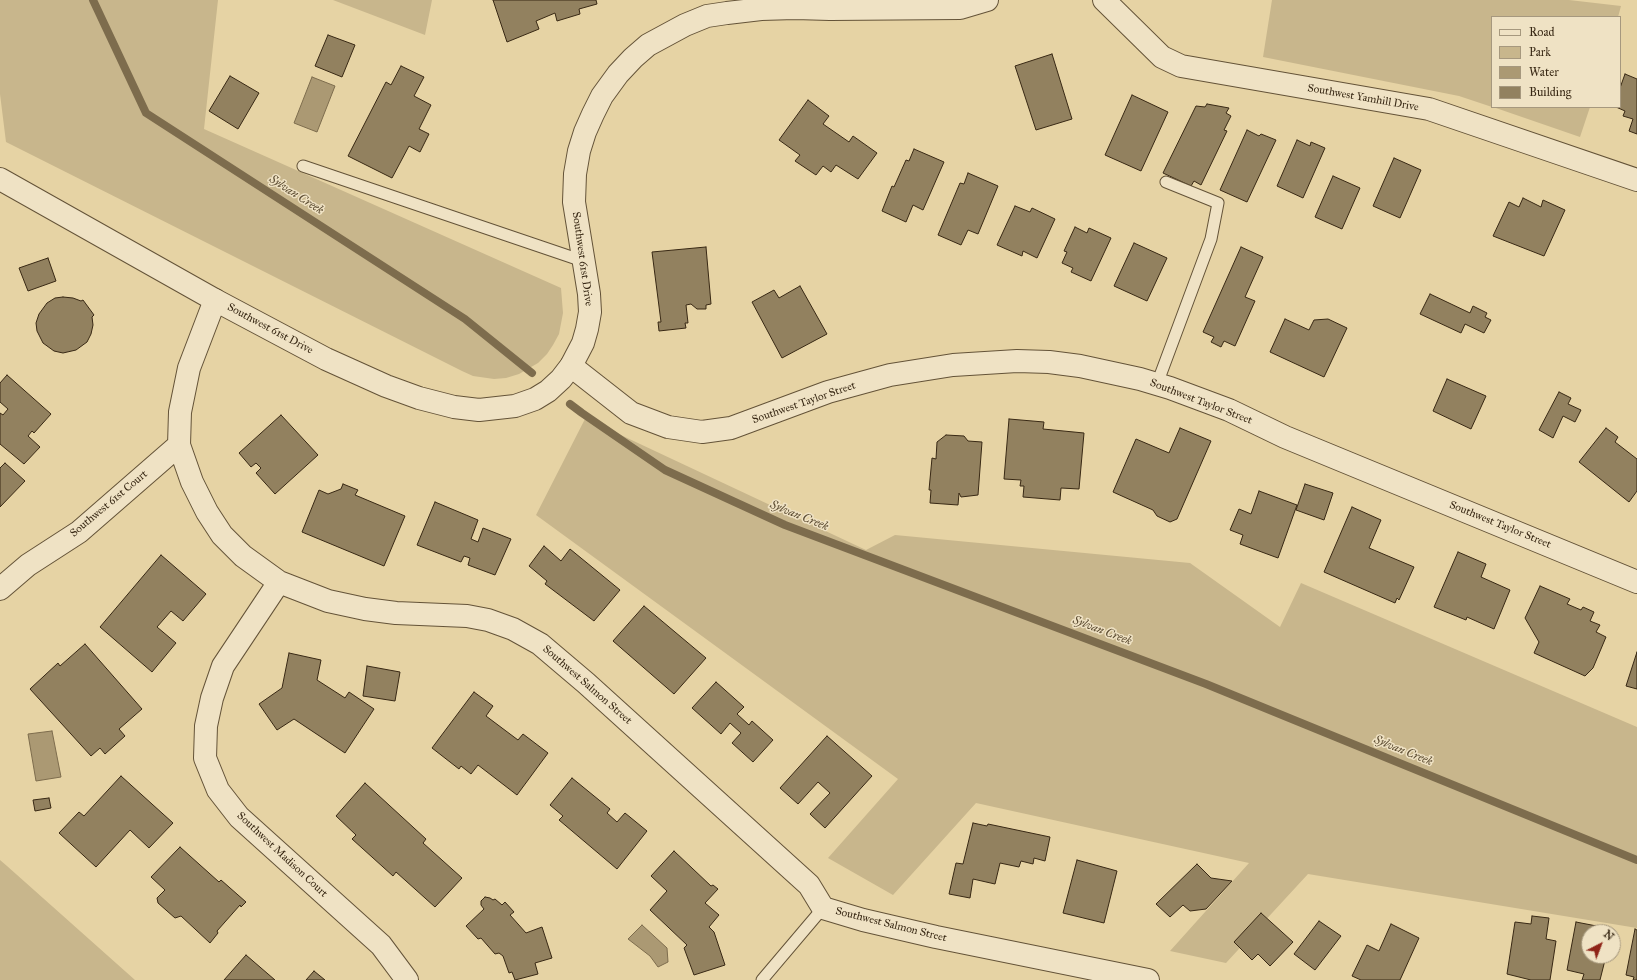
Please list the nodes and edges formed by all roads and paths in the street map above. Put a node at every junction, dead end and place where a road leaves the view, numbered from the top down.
1 (987, 0) edge
2 (1104, 0) edge
3 (303, 166) dead end
4 (0, 179) edge
5 (1637, 180) edge
6 (1166, 182) dead end
7 (583, 261) junction
8 (215, 300) junction
9 (571, 366) junction
10 (1157, 384) junction
11 (179, 445) junction
12 (279, 582) junction
13 (1637, 582) edge
14 (0, 589) edge
15 (823, 908) junction
16 (407, 980) edge
17 (762, 980) edge
18 (1148, 980) edge

1 - 7 street, Southwest 61st Drive
2 - 5 street, Southwest Yamhill Drive
3 - 7 lane
4 - 8 street, Southwest 61st Drive
6 - 10 lane
7 - 9 street, Southwest 61st Drive
8 - 9 street, Southwest 61st Drive
8 - 11 street, Southwest Salmon Street
9 - 10 street, Southwest Taylor Street
10 - 13 street, Southwest Taylor Street
11 - 12 street, Southwest Salmon Street
11 - 14 street, Southwest 61st Court
12 - 15 street, Southwest Salmon Street
12 - 16 street, Southwest Madison Court
15 - 17 lane
15 - 18 street, Southwest Salmon Street

